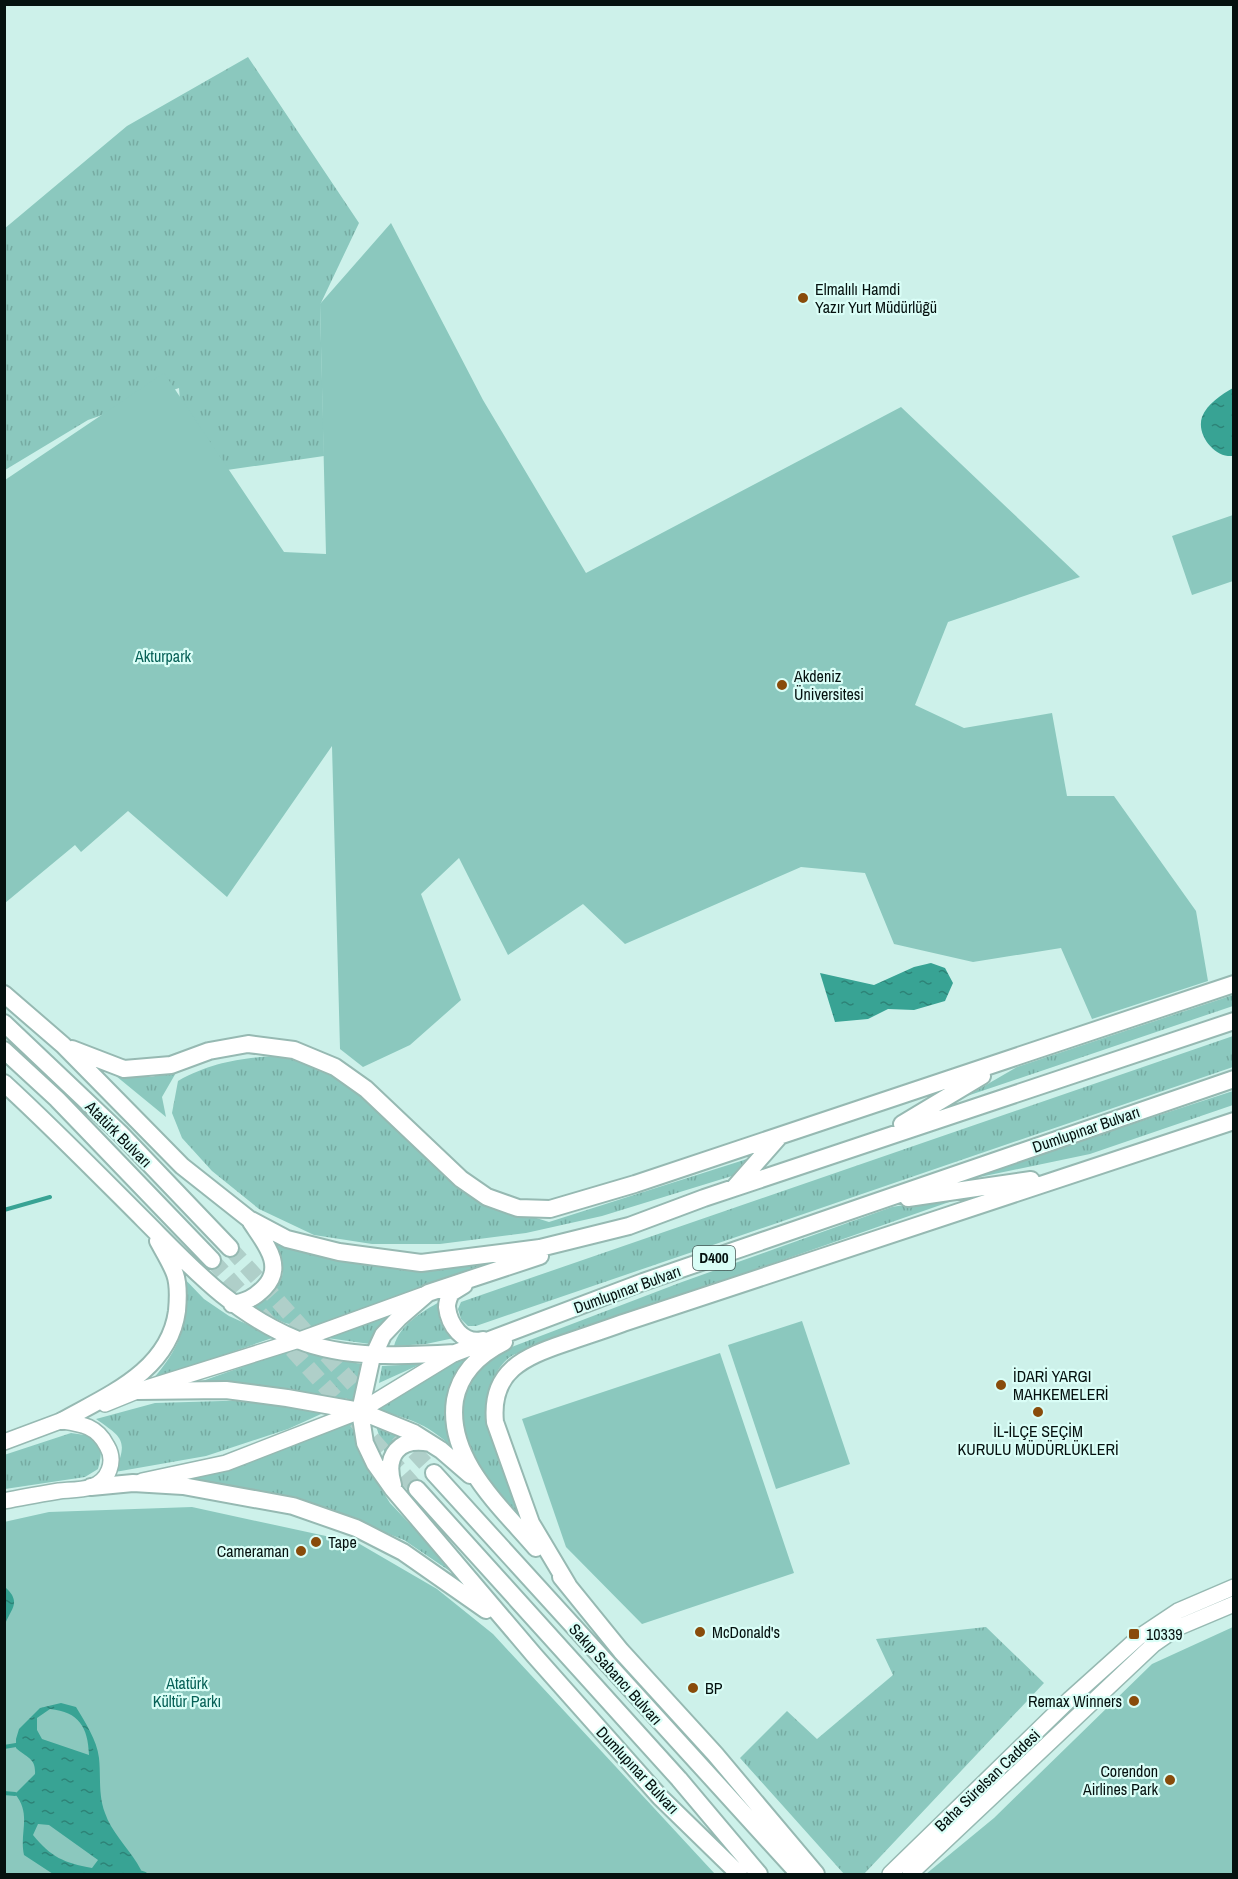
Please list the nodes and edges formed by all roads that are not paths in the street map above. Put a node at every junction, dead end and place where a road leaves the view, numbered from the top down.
1 (1233, 984) edge
2 (4, 994) edge
3 (1233, 1021) edge
4 (4, 1023) edge
5 (63, 1046) junction
6 (4, 1050) edge
7 (1009, 1060) junction
8 (1233, 1079) edge
9 (4, 1083) edge
10 (1233, 1121) edge
11 (779, 1137) junction
12 (874, 1141) junction
13 (1076, 1173) junction
14 (733, 1189) junction
15 (868, 1204) junction
16 (249, 1219) junction
17 (629, 1226) junction
18 (151, 1227) junction
19 (230, 1248) tunnel mouth
20 (212, 1260) tunnel mouth
21 (474, 1278) junction
22 (428, 1293) junction
23 (232, 1304) junction
24 (560, 1313) junction
25 (493, 1337) junction
26 (299, 1340) junction
27 (374, 1353) junction
28 (456, 1353) junction
29 (137, 1391) junction
30 (360, 1411) junction
31 (62, 1421) junction
32 (4, 1442) edge
33 (431, 1444) junction
34 (434, 1473) tunnel mouth
35 (133, 1483) junction
36 (91, 1487) junction
37 (484, 1487) junction
38 (417, 1489) tunnel mouth
39 (395, 1492) junction
40 (4, 1501) edge
41 (568, 1585) junction
42 (1233, 1587) edge
43 (1233, 1605) edge
44 (518, 1635) junction
45 (739, 1875) edge
46 (759, 1875) edge
47 (799, 1875) edge
48 (816, 1875) edge
49 (890, 1875) edge
50 (910, 1875) edge

1 - 7 main road
2 - 5 main road
3 - 12 main road
4 - 19 main road, Atatürk Bulvarı
5 - 11 main road
5 - 16 main road
6 - 20 main road, Atatürk Bulvarı
7 - 11 main road
7 - 12 main road
8 - 15 main road, Dumlupınar Bulvarı / D400
9 - 18 main road
10 - 13 main road
11 - 14 main road
12 - 14 main road
13 - 15 main road
13 - 41 main road
14 - 17 main road
15 - 24 main road, Dumlupınar Bulvarı / D400
16 - 17 main road
16 - 23 main road
17 - 21 main road
18 - 23 main road
18 - 31 main road
21 - 22 main road
21 - 25 main road
22 - 26 main road
22 - 27 main road
23 - 26 main road
24 - 25 main road, Dumlupınar Bulvarı / D400
24 - 37 main road
25 - 28 main road, Dumlupınar Bulvarı / D400
26 - 27 main road
26 - 29 main road
27 - 28 main road
27 - 30 main road
28 - 30 main road, Dumlupınar Bulvarı / D400
29 - 30 main road
29 - 31 main road
30 - 33 main road
30 - 35 main road, Dumlupınar Bulvarı / D400
30 - 39 main road
31 - 32 main road
31 - 36 main road
33 - 37 main road
33 - 39 main road
34 - 47 main road, Sakıp Sabancı Bulvarı
35 - 36 main road
35 - 44 main road
36 - 40 main road
37 - 41 main road
38 - 46 main road
39 - 44 main road
41 - 48 main road
42 - 49 main road, Baha Sürelsan Caddesi
43 - 50 main road
44 - 45 main road, Dumlupınar Bulvarı

